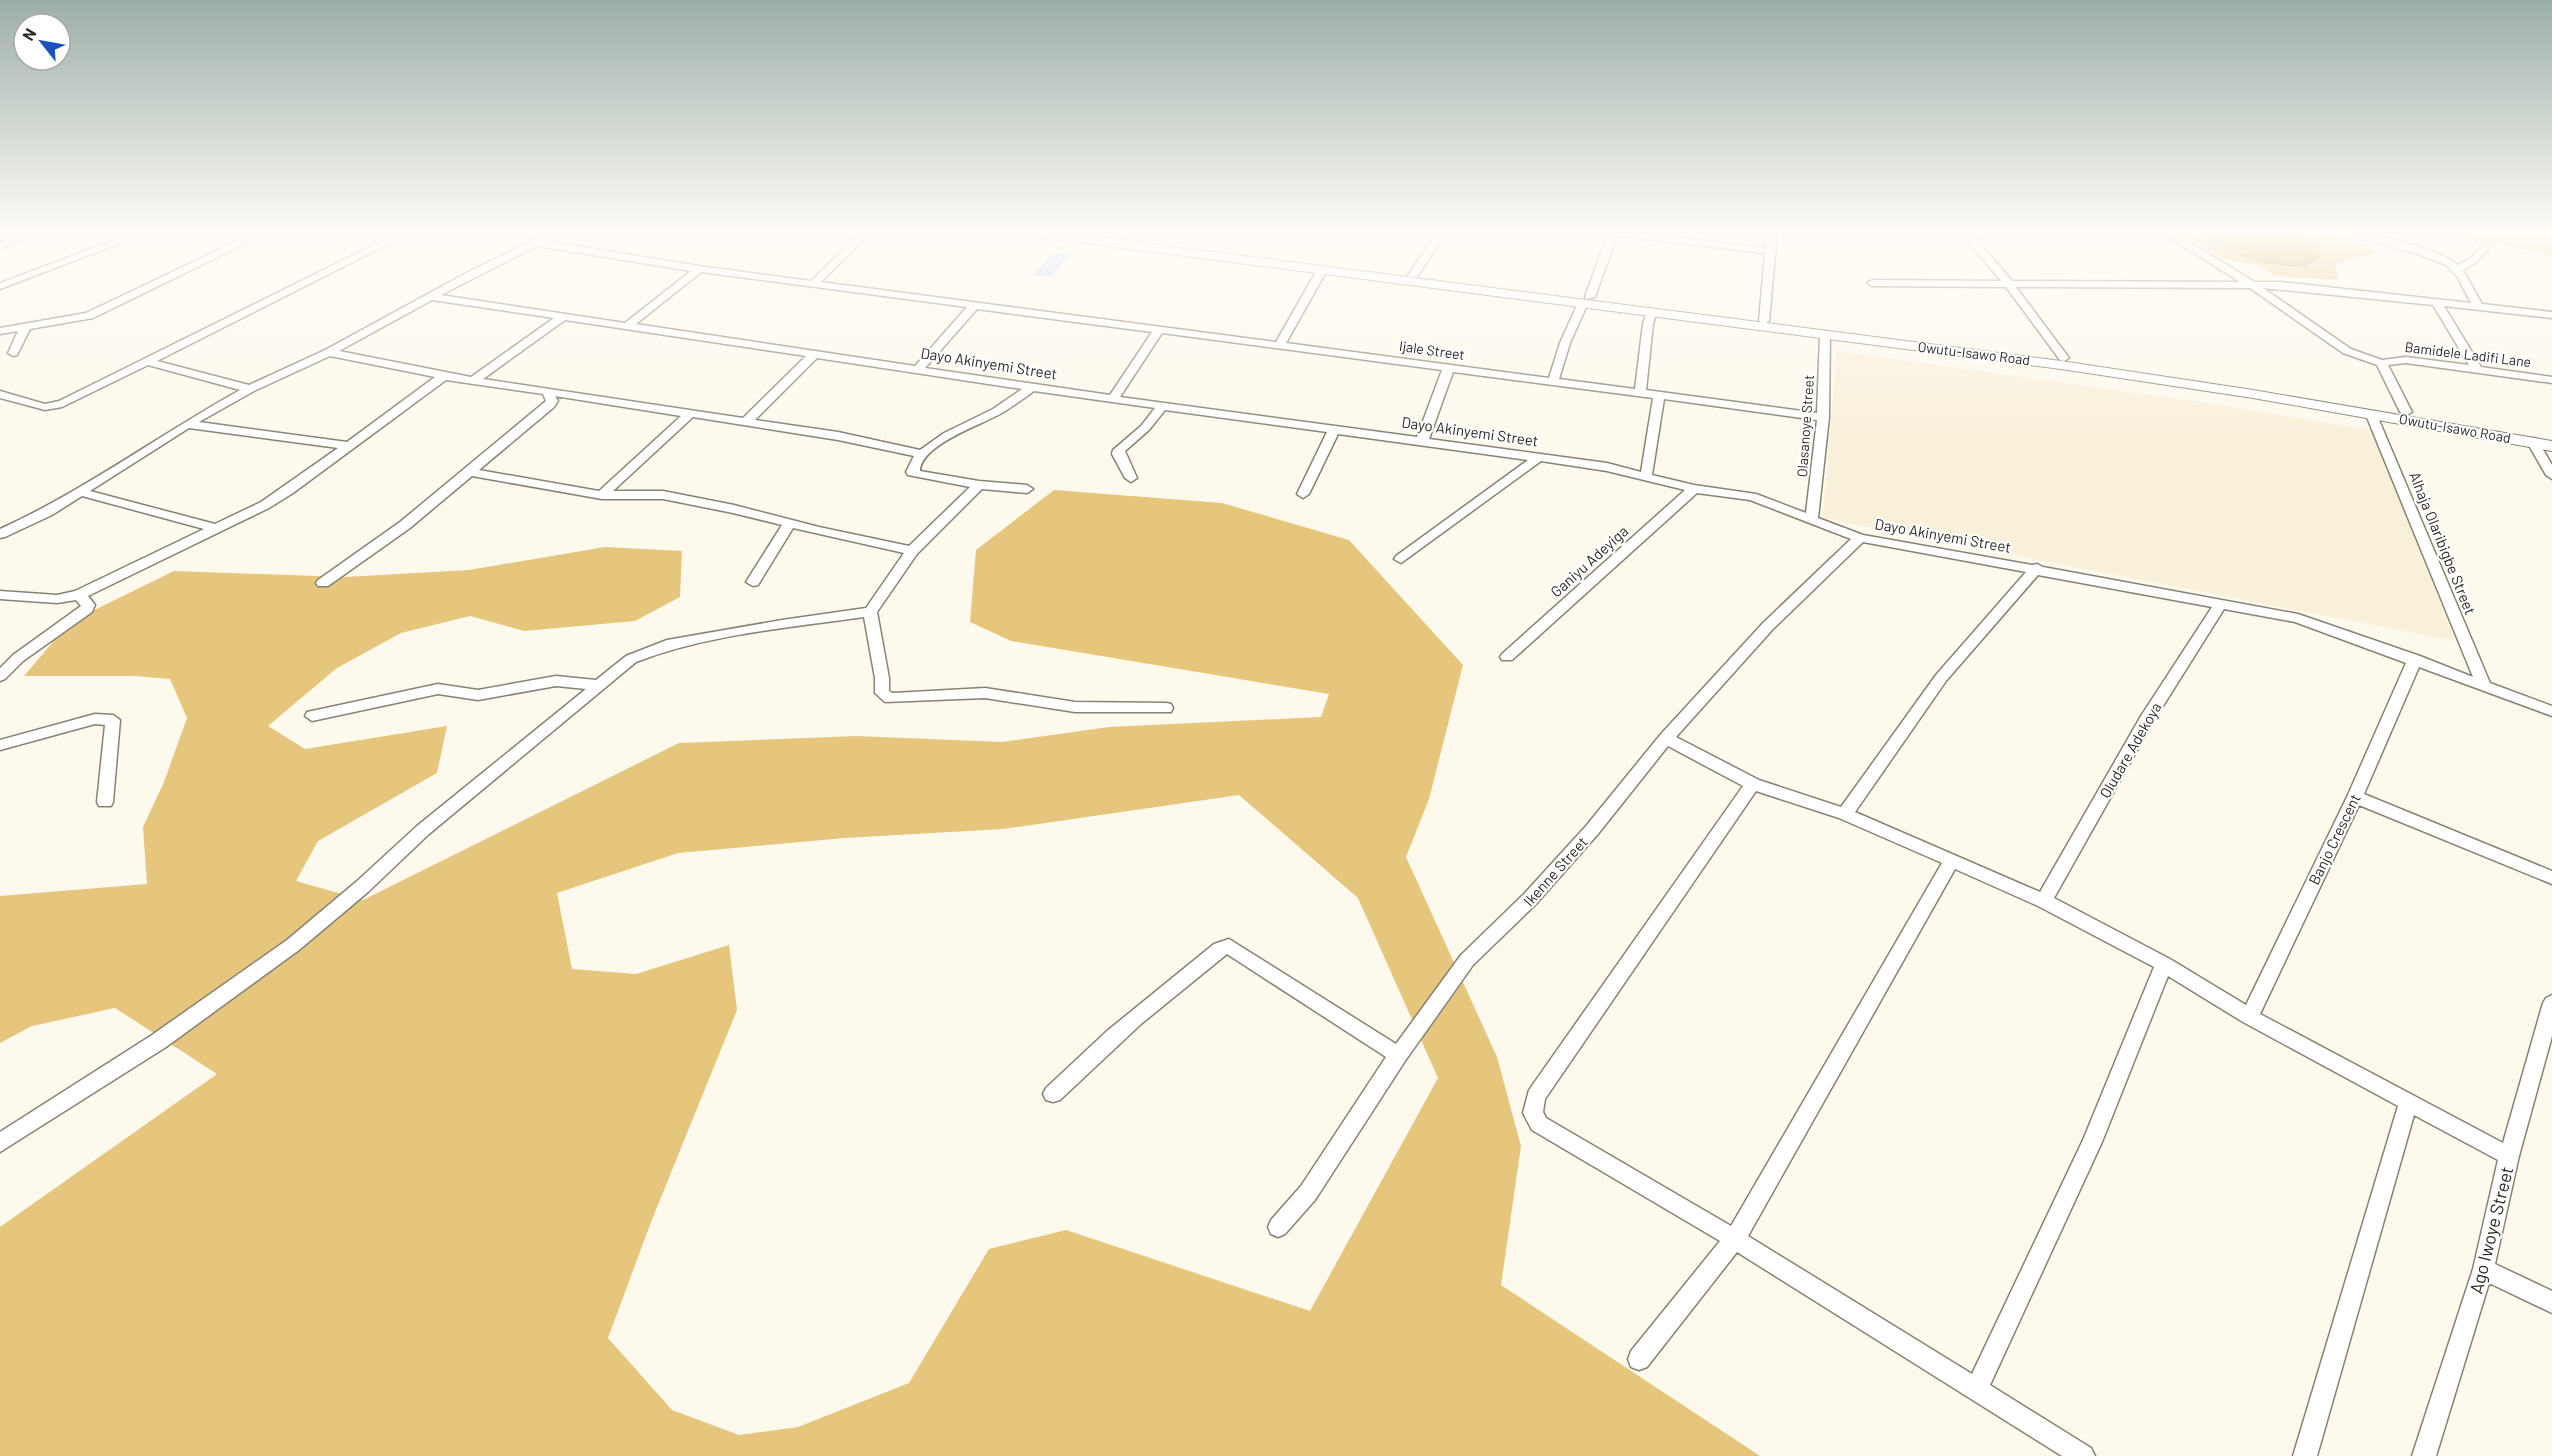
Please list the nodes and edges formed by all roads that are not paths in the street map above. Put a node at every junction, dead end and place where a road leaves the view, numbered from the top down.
1 (122, 301) edge
2 (270, 301) edge
3 (425, 301) edge
4 (456, 301) edge
5 (659, 301) edge
6 (945, 301) edge
7 (1304, 301) edge
8 (1587, 301) edge
9 (1592, 301) edge
10 (1595, 301) edge
11 (1765, 301) edge
12 (2022, 301) edge
13 (2275, 301) edge
14 (2436, 301) joint
15 (2475, 301) edge
16 (975, 305) junction
17 (2478, 306) junction
18 (1652, 312) junction
19 (2552, 315) edge
20 (561, 318) junction
21 (1764, 321) junction
22 (627, 326) junction
23 (25, 328) junction
24 (1159, 330) junction
25 (0, 331) edge
26 (1825, 334) junction
27 (1280, 344) junction
28 (329, 352) junction
29 (13, 353) dead end
30 (816, 353) junction
31 (2064, 358) junction
32 (148, 362) junction
33 (2381, 363) junction
34 (1449, 367) junction
35 (918, 369) junction
36 (2477, 370) junction
37 (444, 376) junction
38 (474, 380) junction
39 (2552, 380) edge
40 (1553, 381) junction
41 (1032, 387) junction
42 (250, 389) junction
43 (1640, 393) junction
44 (0, 394) edge
45 (548, 394) junction
46 (1659, 396) junction
47 (1113, 399) junction
48 (1163, 405) junction
49 (2406, 412) junction
50 (690, 414) junction
51 (2372, 415) junction
52 (1823, 417) junction
53 (747, 422) junction
54 (187, 424) junction
55 (1335, 428) junction
56 (2552, 437) edge
57 (1422, 441) junction
58 (2533, 442) junction
59 (349, 446) junction
60 (2552, 446) edge
61 (923, 454) junction
62 (1539, 457) junction
63 (470, 472) junction
64 (2552, 474) edge
65 (1646, 477) junction
66 (1131, 478) dead end
67 (979, 485) junction
68 (1027, 489) dead end
69 (1694, 489) junction
70 (81, 492) junction
71 (1303, 494) dead end
72 (602, 495) junction
73 (1811, 521) junction
74 (789, 524) junction
75 (217, 529) junction
76 (0, 534) edge
77 (1860, 538) junction
78 (912, 551) junction
79 (1401, 559) dead end
80 (2037, 568) junction
81 (753, 582) dead end
82 (323, 583) dead end
83 (0, 595) edge
84 (79, 595) junction
85 (2221, 603) junction
86 (870, 612) junction
87 (1507, 657) dead end
88 (2415, 659) junction
89 (0, 676) edge
90 (2483, 684) junction
91 (599, 685) junction
92 (1167, 708) dead end
93 (2552, 711) edge
94 (312, 716) dead end
95 (1666, 738) junction
96 (0, 745) edge
97 (1753, 784) junction
98 (2355, 797) junction
99 (105, 802) dead end
100 (1845, 814) junction
101 (1952, 860) junction
102 (2552, 879) edge
103 (2044, 901) junction
104 (2164, 964) junction
105 (2552, 1003) edge
106 (2249, 1017) junction
107 (1398, 1055) junction
108 (1053, 1094) dead end
109 (2408, 1102) junction
110 (0, 1143) edge
111 (2510, 1156) junction
112 (1278, 1227) dead end
113 (1735, 1239) junction
114 (2482, 1269) junction
115 (2552, 1302) edge
116 (1639, 1359) dead end
117 (1977, 1389) junction
118 (2083, 1456) edge
119 (2305, 1456) edge
120 (2424, 1456) edge

1 - 23 street
2 - 32 street
3 - 28 street
4 - 20 street, Dayo Akinyemi Street
5 - 22 street
6 - 16 street, Ijale Street
7 - 27 street
8 - 40 street
9 - 18 street, Owutu-Isawo Road
10 - 21 street, Owutu-Isawo Road
11 - 21 street
12 - 31 street
13 - 33 street
14 - 17 street
14 - 36 street
15 - 17 street
16 - 24 street, Ijale Street
16 - 35 street
17 - 19 street
18 - 26 street, Owutu-Isawo Road
18 - 43 street
20 - 22 street, Dayo Akinyemi Street
20 - 38 street
21 - 31 street, Owutu-Isawo Road
22 - 30 street, Dayo Akinyemi Street
23 - 25 street
23 - 29 street
24 - 27 street, Ijale Street
24 - 47 street
26 - 51 street, Owutu-Isawo Road
26 - 52 street, Olasanoye Street
27 - 34 street, Ijale Street
28 - 37 street
28 - 42 street
30 - 35 street, Dayo Akinyemi Street
30 - 53 street
31 - 49 street, Owutu-Isawo Road
32 - 42 street
32 - 44 street
33 - 36 street, Bamidele Ladifi Lane
33 - 49 street
34 - 40 street, Ijale Street
34 - 57 street
35 - 41 street, Dayo Akinyemi Street
36 - 39 street, Bamidele Ladifi Lane
37 - 38 street
37 - 59 street
38 - 45 street
40 - 43 street, Ijale Street
41 - 47 street, Dayo Akinyemi Street
41 - 61 street
42 - 54 street
43 - 46 street, Ijale Street
45 - 50 street
45 - 63 street
46 - 52 street, Ijale Street
46 - 65 street
47 - 48 street, Dayo Akinyemi Street
48 - 55 street, Dayo Akinyemi Street
48 - 66 street
49 - 56 street, Owutu-Isawo Road
50 - 53 street
50 - 72 street
51 - 58 street, Owutu-Isawo Road
51 - 90 street, Alhaja Olaribigbe Street
52 - 73 street, Olasanoye Street
53 - 61 street
54 - 59 street
54 - 70 street
55 - 57 street, Dayo Akinyemi Street
55 - 71 street
57 - 62 street, Dayo Akinyemi Street
58 - 60 street, Owutu-Isawo Road
58 - 64 street
59 - 75 street
61 - 67 street
62 - 65 street, Dayo Akinyemi Street
62 - 79 street
63 - 72 street
63 - 82 street
65 - 69 street, Dayo Akinyemi Street
67 - 68 street
67 - 78 street
69 - 73 street, Dayo Akinyemi Street
69 - 87 street, Ganiyu Adeyiga
70 - 75 street
70 - 76 street
72 - 74 street
73 - 77 street, Dayo Akinyemi Street
74 - 78 street
74 - 81 street
75 - 84 street
77 - 80 street, Dayo Akinyemi Street
77 - 95 street, Ikenne Street
78 - 86 street
80 - 85 street, Dayo Akinyemi Street
80 - 100 street
83 - 84 street
84 - 89 street
85 - 88 street, Dayo Akinyemi Street
85 - 103 street, Oludare Adekoya
86 - 91 street
86 - 92 street
88 - 90 street, Dayo Akinyemi Street
88 - 98 street, Banjo Crescent
90 - 93 street, Dayo Akinyemi Street
91 - 94 street
91 - 110 street
95 - 97 street
95 - 107 street, Ikenne Street
96 - 99 street
97 - 100 street
97 - 113 street
98 - 102 street
98 - 106 street, Banjo Crescent
100 - 101 street
101 - 103 street
101 - 113 street
103 - 104 street
104 - 106 street
104 - 117 street
105 - 111 street, Ago Iwoye Street
106 - 109 street
107 - 108 street
107 - 112 street, Ikenne Street
109 - 111 street
109 - 119 street
111 - 114 street, Ago Iwoye Street
113 - 116 street
113 - 117 street
114 - 115 street
114 - 120 street, Ago Iwoye Street
117 - 118 street

